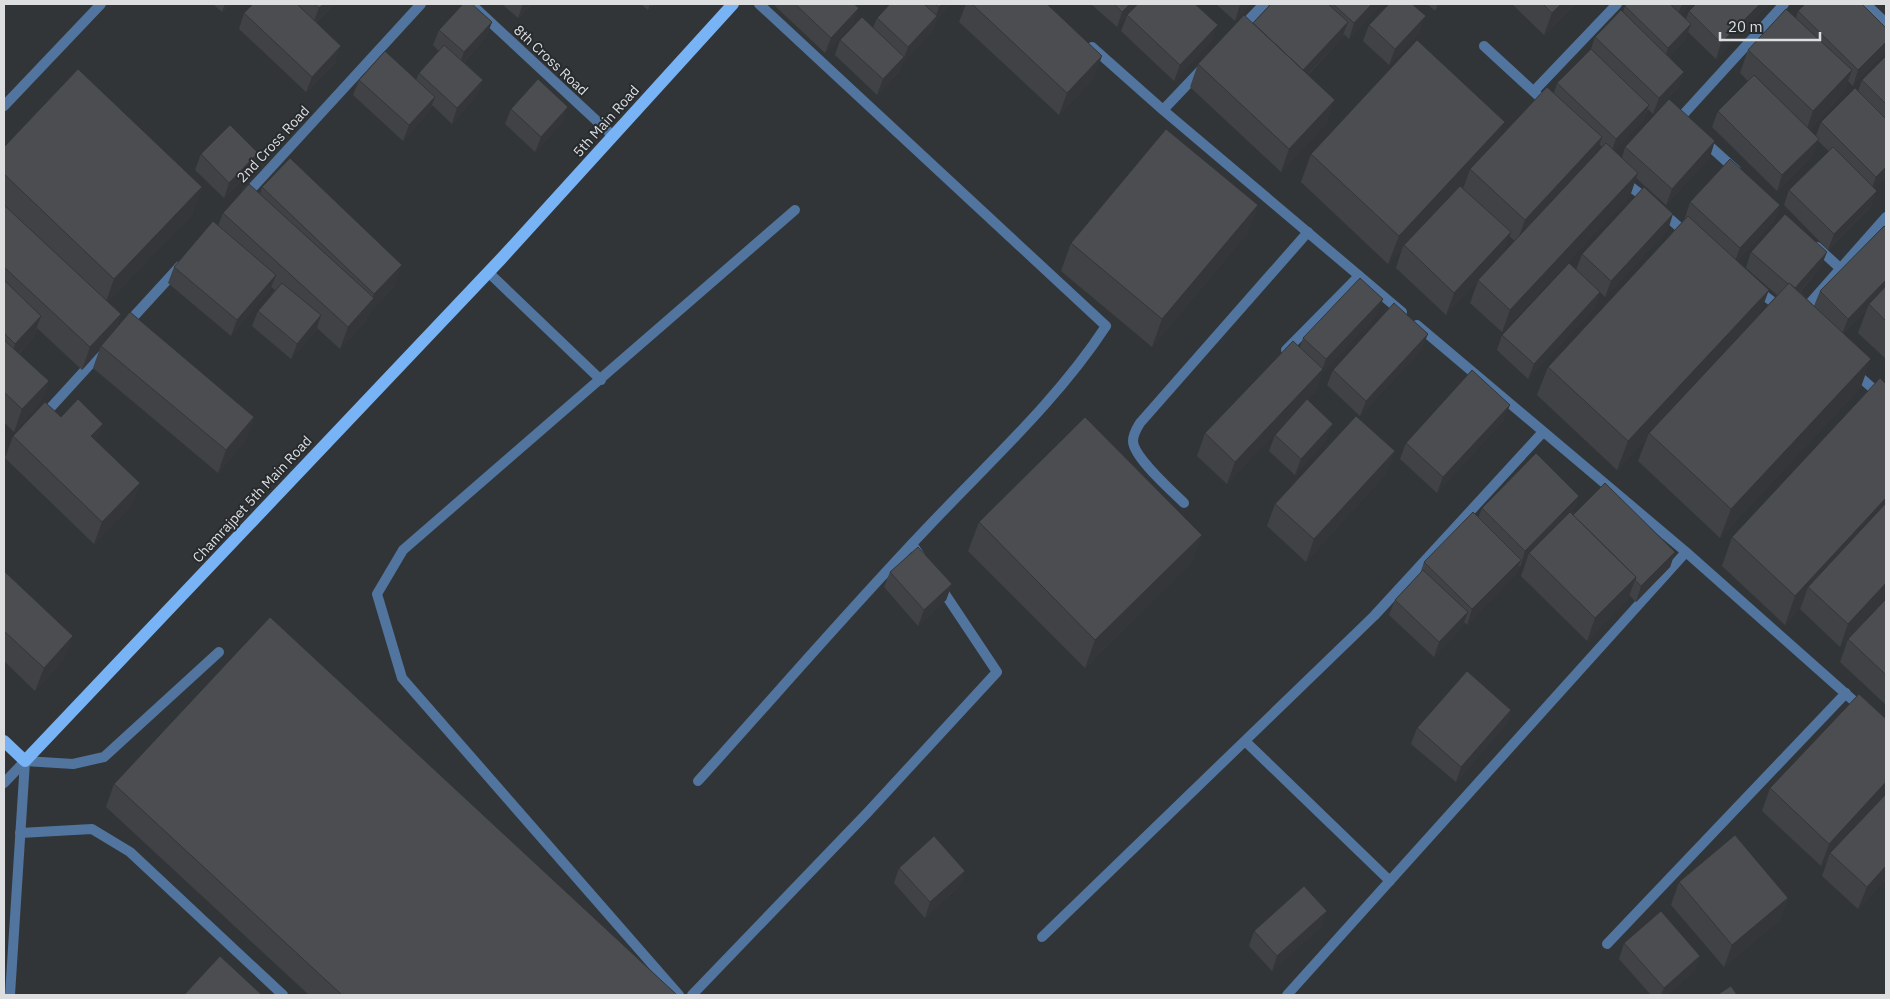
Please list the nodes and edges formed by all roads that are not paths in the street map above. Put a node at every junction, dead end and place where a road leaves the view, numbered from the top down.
1 (101, 4) edge
2 (421, 4) edge
3 (471, 4) edge
4 (733, 4) edge
5 (759, 4) edge
6 (1264, 4) edge
7 (1617, 4) edge
8 (1784, 4) edge
9 (1866, 4) edge
10 (1886, 23) edge
11 (1230, 39) edge
12 (1085, 41) edge
13 (1484, 46) dead end
14 (1210, 60) edge
15 (1534, 91) junction
16 (4, 106) edge
17 (1163, 110) junction
18 (1553, 110) edge
19 (613, 136) junction
20 (1614, 171) edge
21 (1740, 174) edge
22 (239, 202) edge
23 (795, 210) dead end
24 (1886, 217) edge
25 (1308, 232) junction
26 (1694, 239) edge
27 (1812, 242) edge
28 (501, 259) joint
29 (185, 260) edge
30 (1841, 269) junction
31 (488, 272) junction
32 (1359, 276) junction
33 (1751, 285) edge
34 (1279, 357) edge
35 (1847, 366) edge
36 (601, 380) junction
37 (1886, 400) edge
38 (37, 422) edge
39 (1544, 432) junction
40 (1184, 503) dead end
41 (912, 544) junction
42 (1686, 552) junction
43 (219, 652) dead end
44 (1846, 693) junction
45 (1873, 717) edge
46 (4, 741) edge
47 (1245, 741) junction
48 (25, 761) junction
49 (698, 781) dead end
50 (4, 783) edge
51 (20, 833) junction
52 (1390, 881) junction
53 (1042, 937) dead end
54 (1607, 944) dead end
55 (10, 995) edge
56 (283, 995) edge
57 (679, 995) edge
58 (692, 995) edge
59 (1287, 995) edge

1 - 16 street
2 - 22 street, 2nd Cross Road
3 - 19 street, 8th Cross Road
4 - 19 main road, 5th Main Road
5 - 41 street
6 - 11 street
7 - 15 street
8 - 21 street
9 - 10 street
12 - 17 street
13 - 15 street
14 - 17 street
15 - 18 street
17 - 25 street
19 - 28 main road, 5th Main Road
20 - 26 street
23 - 36 street
24 - 30 street
25 - 32 street
25 - 40 street
27 - 30 street
28 - 31 main road, Chamrajpet 5th Main Road
29 - 38 street
30 - 33 street
31 - 36 street
31 - 48 main road, Chamrajpet 5th Main Road
32 - 34 street
32 - 39 street
35 - 37 street
36 - 57 street
39 - 42 street
39 - 47 street
41 - 49 street
41 - 58 street
42 - 44 street
42 - 52 street
43 - 48 street
44 - 45 street
44 - 54 street
46 - 48 main road
47 - 52 street
47 - 53 street
48 - 50 street
48 - 51 street
51 - 55 street
51 - 56 street
52 - 59 street

